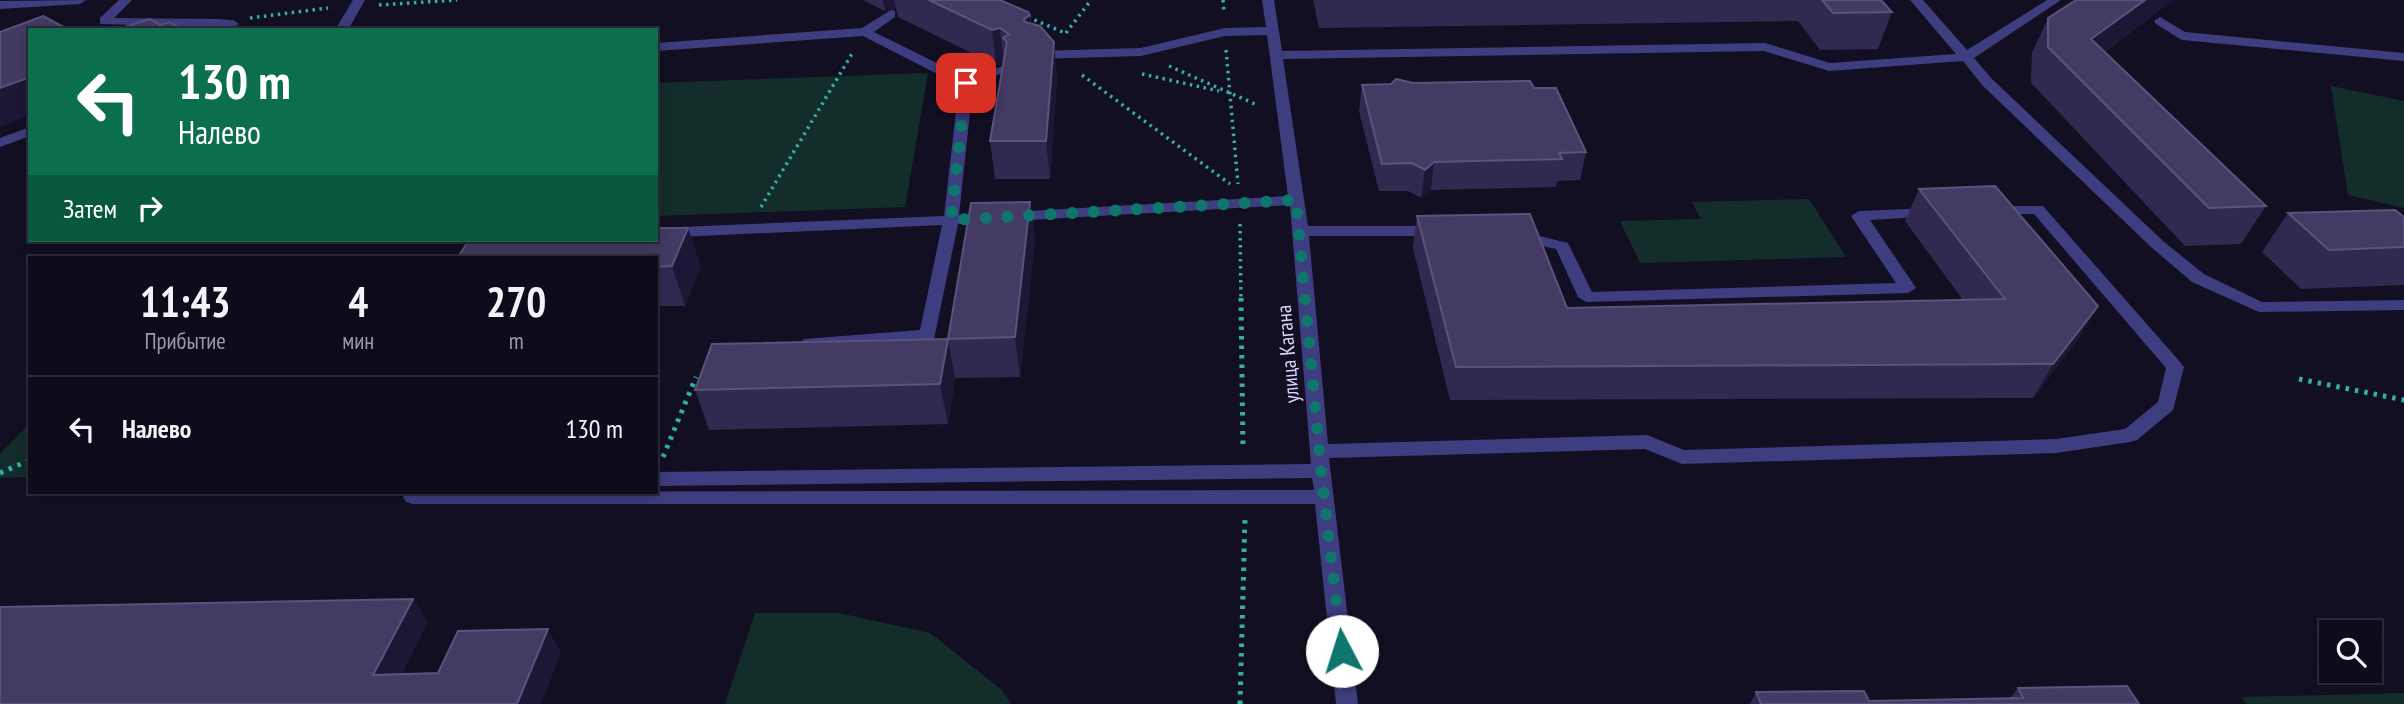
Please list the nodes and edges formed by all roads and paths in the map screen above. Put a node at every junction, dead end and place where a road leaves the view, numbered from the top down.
1 (80, 0) edge
2 (126, 0) edge
3 (457, 0) edge
4 (1091, 0) edge
5 (1223, 0) edge
6 (1268, 0) edge
7 (1916, 0) edge
8 (2054, 0) edge
9 (357, 3) edge
10 (0, 5) edge
11 (316, 10) dead end
12 (891, 13) dead end
13 (1021, 14) edge
14 (2160, 21) dead end
15 (233, 24) joint
16 (342, 28) edge
17 (1270, 31) junction
18 (865, 32) junction
19 (1225, 32) junction
20 (1065, 33) junction
21 (658, 47) edge
22 (1037, 55) joint
23 (1274, 55) junction
24 (1966, 57) junction
25 (2404, 57) edge
26 (1074, 69) dead end
27 (1003, 70) edge
28 (966, 83) junction
29 (1230, 94) junction
30 (1255, 104) dead end
31 (28, 132) edge
32 (0, 143) edge
33 (1237, 188) dead end
34 (1296, 200) junction
35 (1240, 204) junction
36 (759, 211) dead end
37 (1983, 211) edge
38 (1955, 212) edge
39 (951, 220) junction
40 (1301, 231) junction
41 (1463, 232) edge
42 (1503, 232) edge
43 (658, 233) edge
44 (2404, 305) edge
45 (796, 344) edge
46 (696, 377) dead end
47 (2299, 379) dead end
48 (2404, 400) edge
49 (1320, 450) junction
50 (28, 461) edge
51 (659, 471) edge
52 (1321, 471) junction
53 (0, 472) edge
54 (1244, 474) junction
55 (415, 494) edge
56 (1245, 497) junction
57 (1324, 497) junction
58 (1240, 704) edge
59 (1347, 704) edge

1 - 10 street
2 - 15 street
3 - 9 path
4 - 20 path
5 - 19 path
6 - 17 street, улица Кагана
7 - 24 street
8 - 24 street
9 - 16 street
11 - 15 path
12 - 18 street
13 - 20 path
14 - 25 street
17 - 19 street
17 - 23 street, улица Кагана
18 - 21 street
18 - 28 street
18 - 36 path
19 - 22 street
19 - 29 path
20 - 22 path
23 - 24 street
23 - 34 street, улица Кагана
24 - 44 street
26 - 33 path
27 - 28 street
28 - 39 street
29 - 30 path
29 - 35 path
31 - 32 street
34 - 35 street
34 - 40 street, улица Кагана
35 - 39 street
35 - 54 path
37 - 49 street
38 - 42 street
39 - 43 street
39 - 45 street
40 - 41 street
40 - 49 street, улица Кагана
46 - 51 path
47 - 48 path
49 - 52 street, улица Кагана
50 - 53 path
51 - 54 street
52 - 54 street
52 - 57 street, улица Кагана
55 - 56 street
56 - 57 street
56 - 58 path
57 - 59 street, улица Кагана

